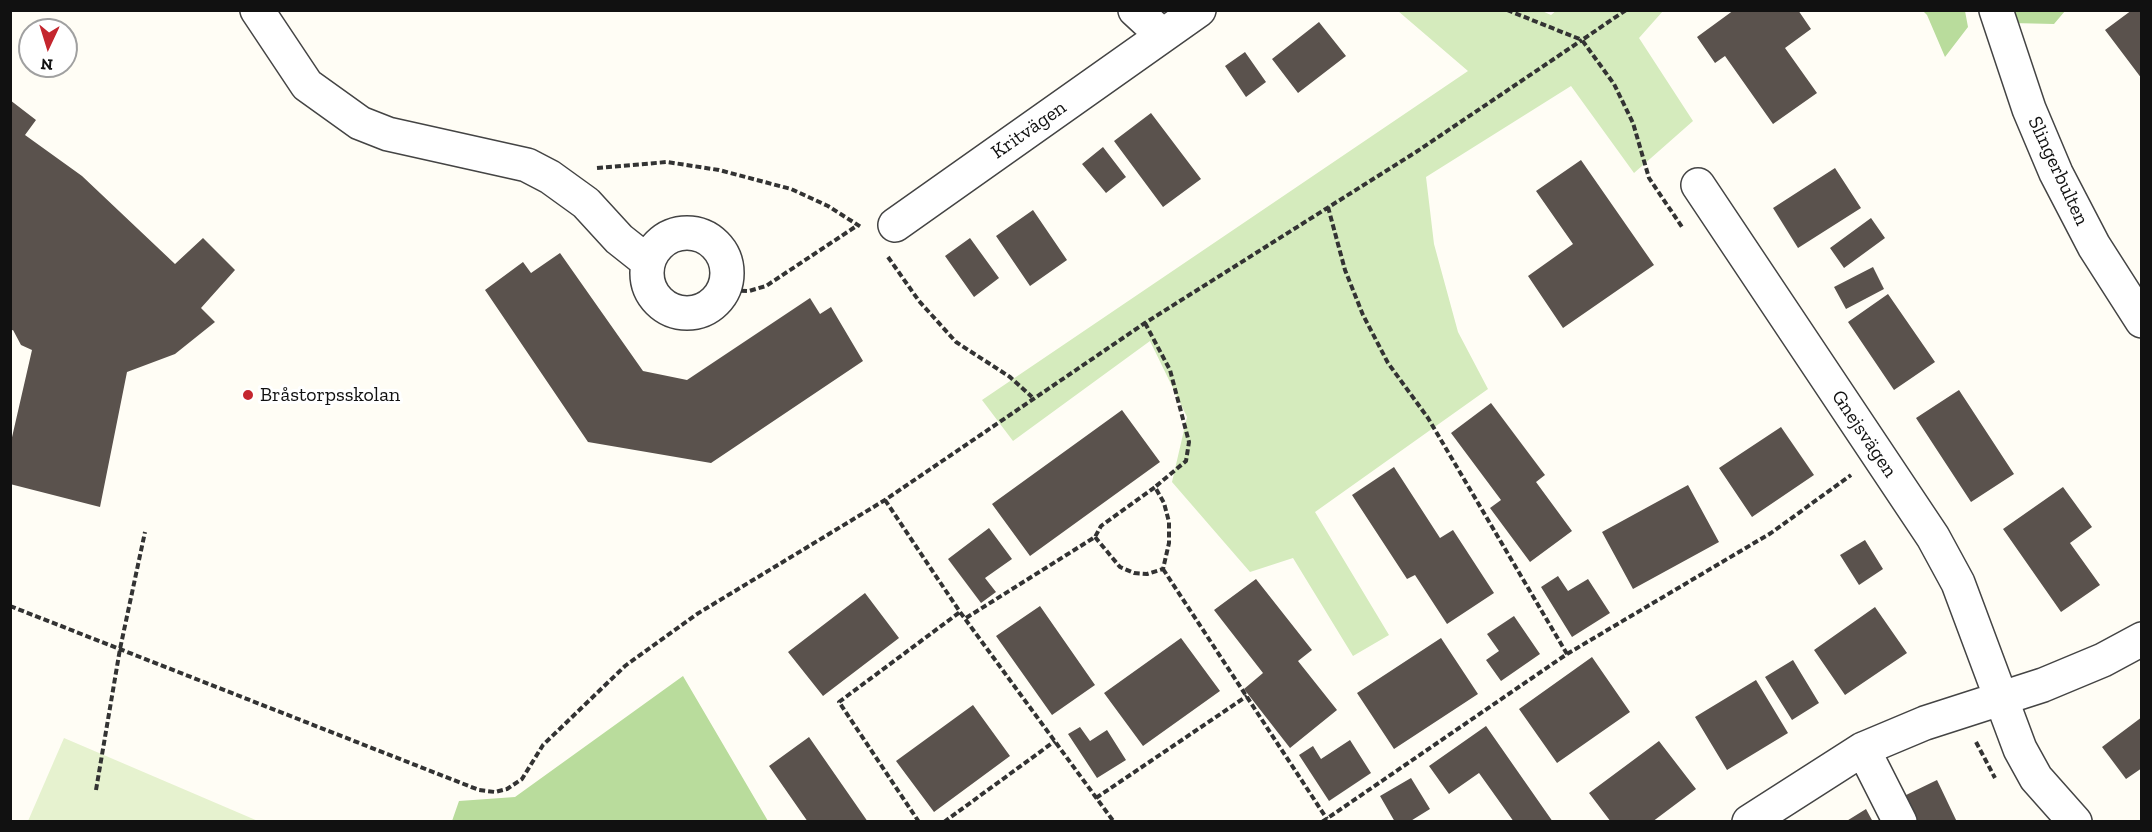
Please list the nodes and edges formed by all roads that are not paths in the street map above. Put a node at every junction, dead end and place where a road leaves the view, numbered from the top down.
1 (257, 10) edge
2 (1135, 10) edge
3 (1199, 10) edge
4 (1996, 10) edge
5 (1162, 35) junction
6 (1698, 185) dead end
7 (881, 235) road end
8 (648, 262) junction
9 (2142, 321) edge
10 (2142, 639) edge
11 (2002, 699) junction
12 (1863, 749) junction
13 (1749, 822) edge
14 (1900, 822) edge
15 (2075, 822) edge

1 - 8 street
2 - 5 street
3 - 5 street, Kritvägen
4 - 9 street, Slingerbulten
5 - 7 street, Kritvägen
6 - 11 street, Gnejsvägen
8 - 8 street
10 - 11 street
11 - 12 street
11 - 15 street, Gnejsvägen
12 - 13 street
12 - 14 street

